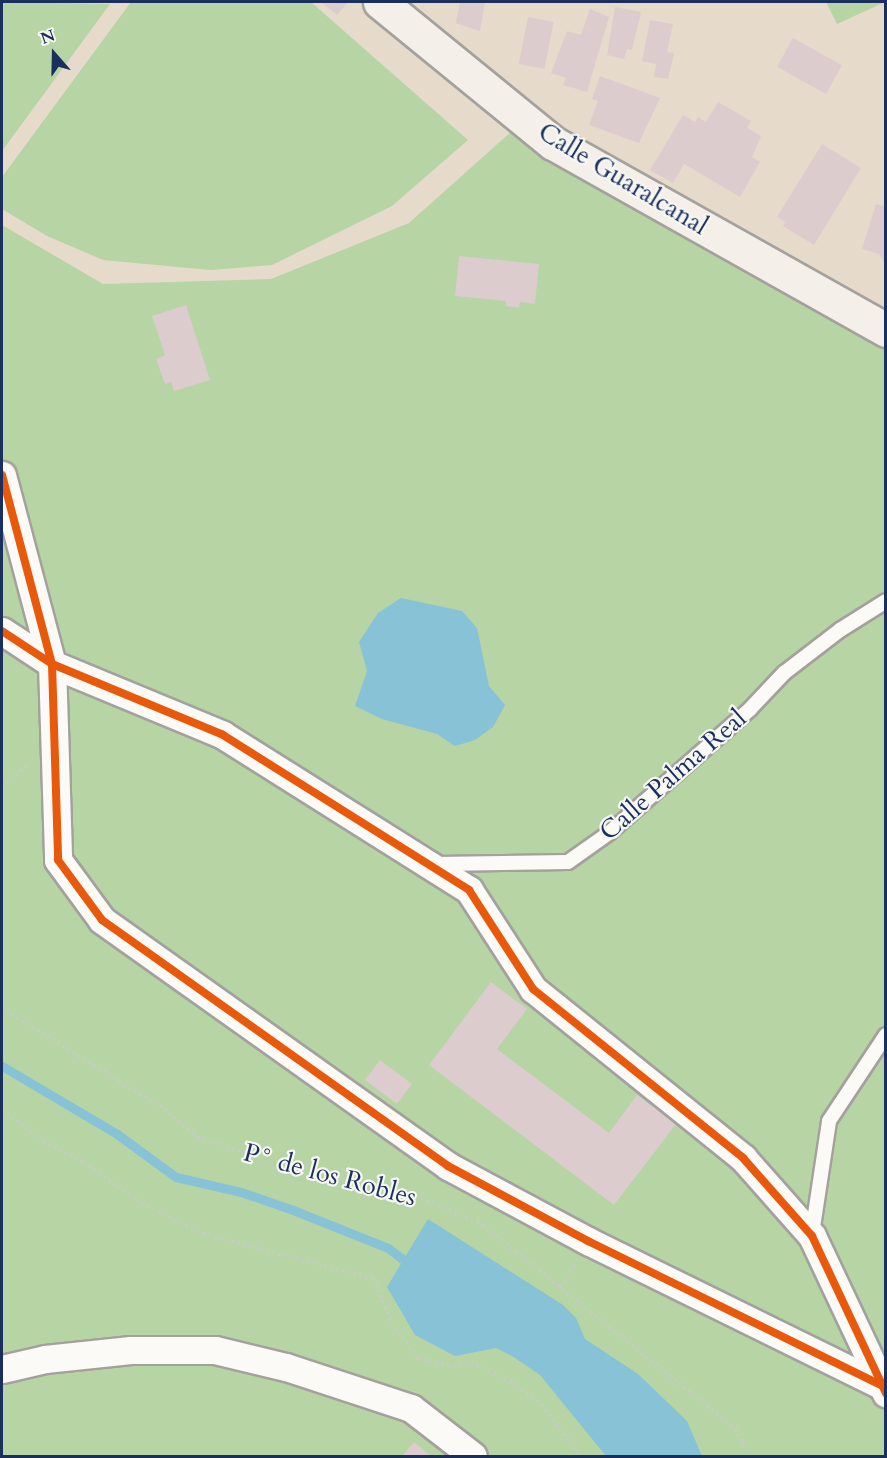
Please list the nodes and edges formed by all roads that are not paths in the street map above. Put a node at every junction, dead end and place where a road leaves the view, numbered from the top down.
1 (380, 2) edge
2 (885, 330) edge
3 (2, 475) edge
4 (885, 601) edge
5 (2, 631) edge
6 (52, 664) junction
7 (429, 864) junction
8 (885, 1035) edge
9 (812, 1236) junction
10 (2, 1369) edge
11 (883, 1389) edge
12 (473, 1456) edge

1 - 2 street, Calle Guaralcanal
3 - 6 street
4 - 7 lane, Calle Palma Real
5 - 6 street
6 - 7 street
6 - 11 street
7 - 9 street
8 - 9 lane
9 - 11 street
10 - 12 street

